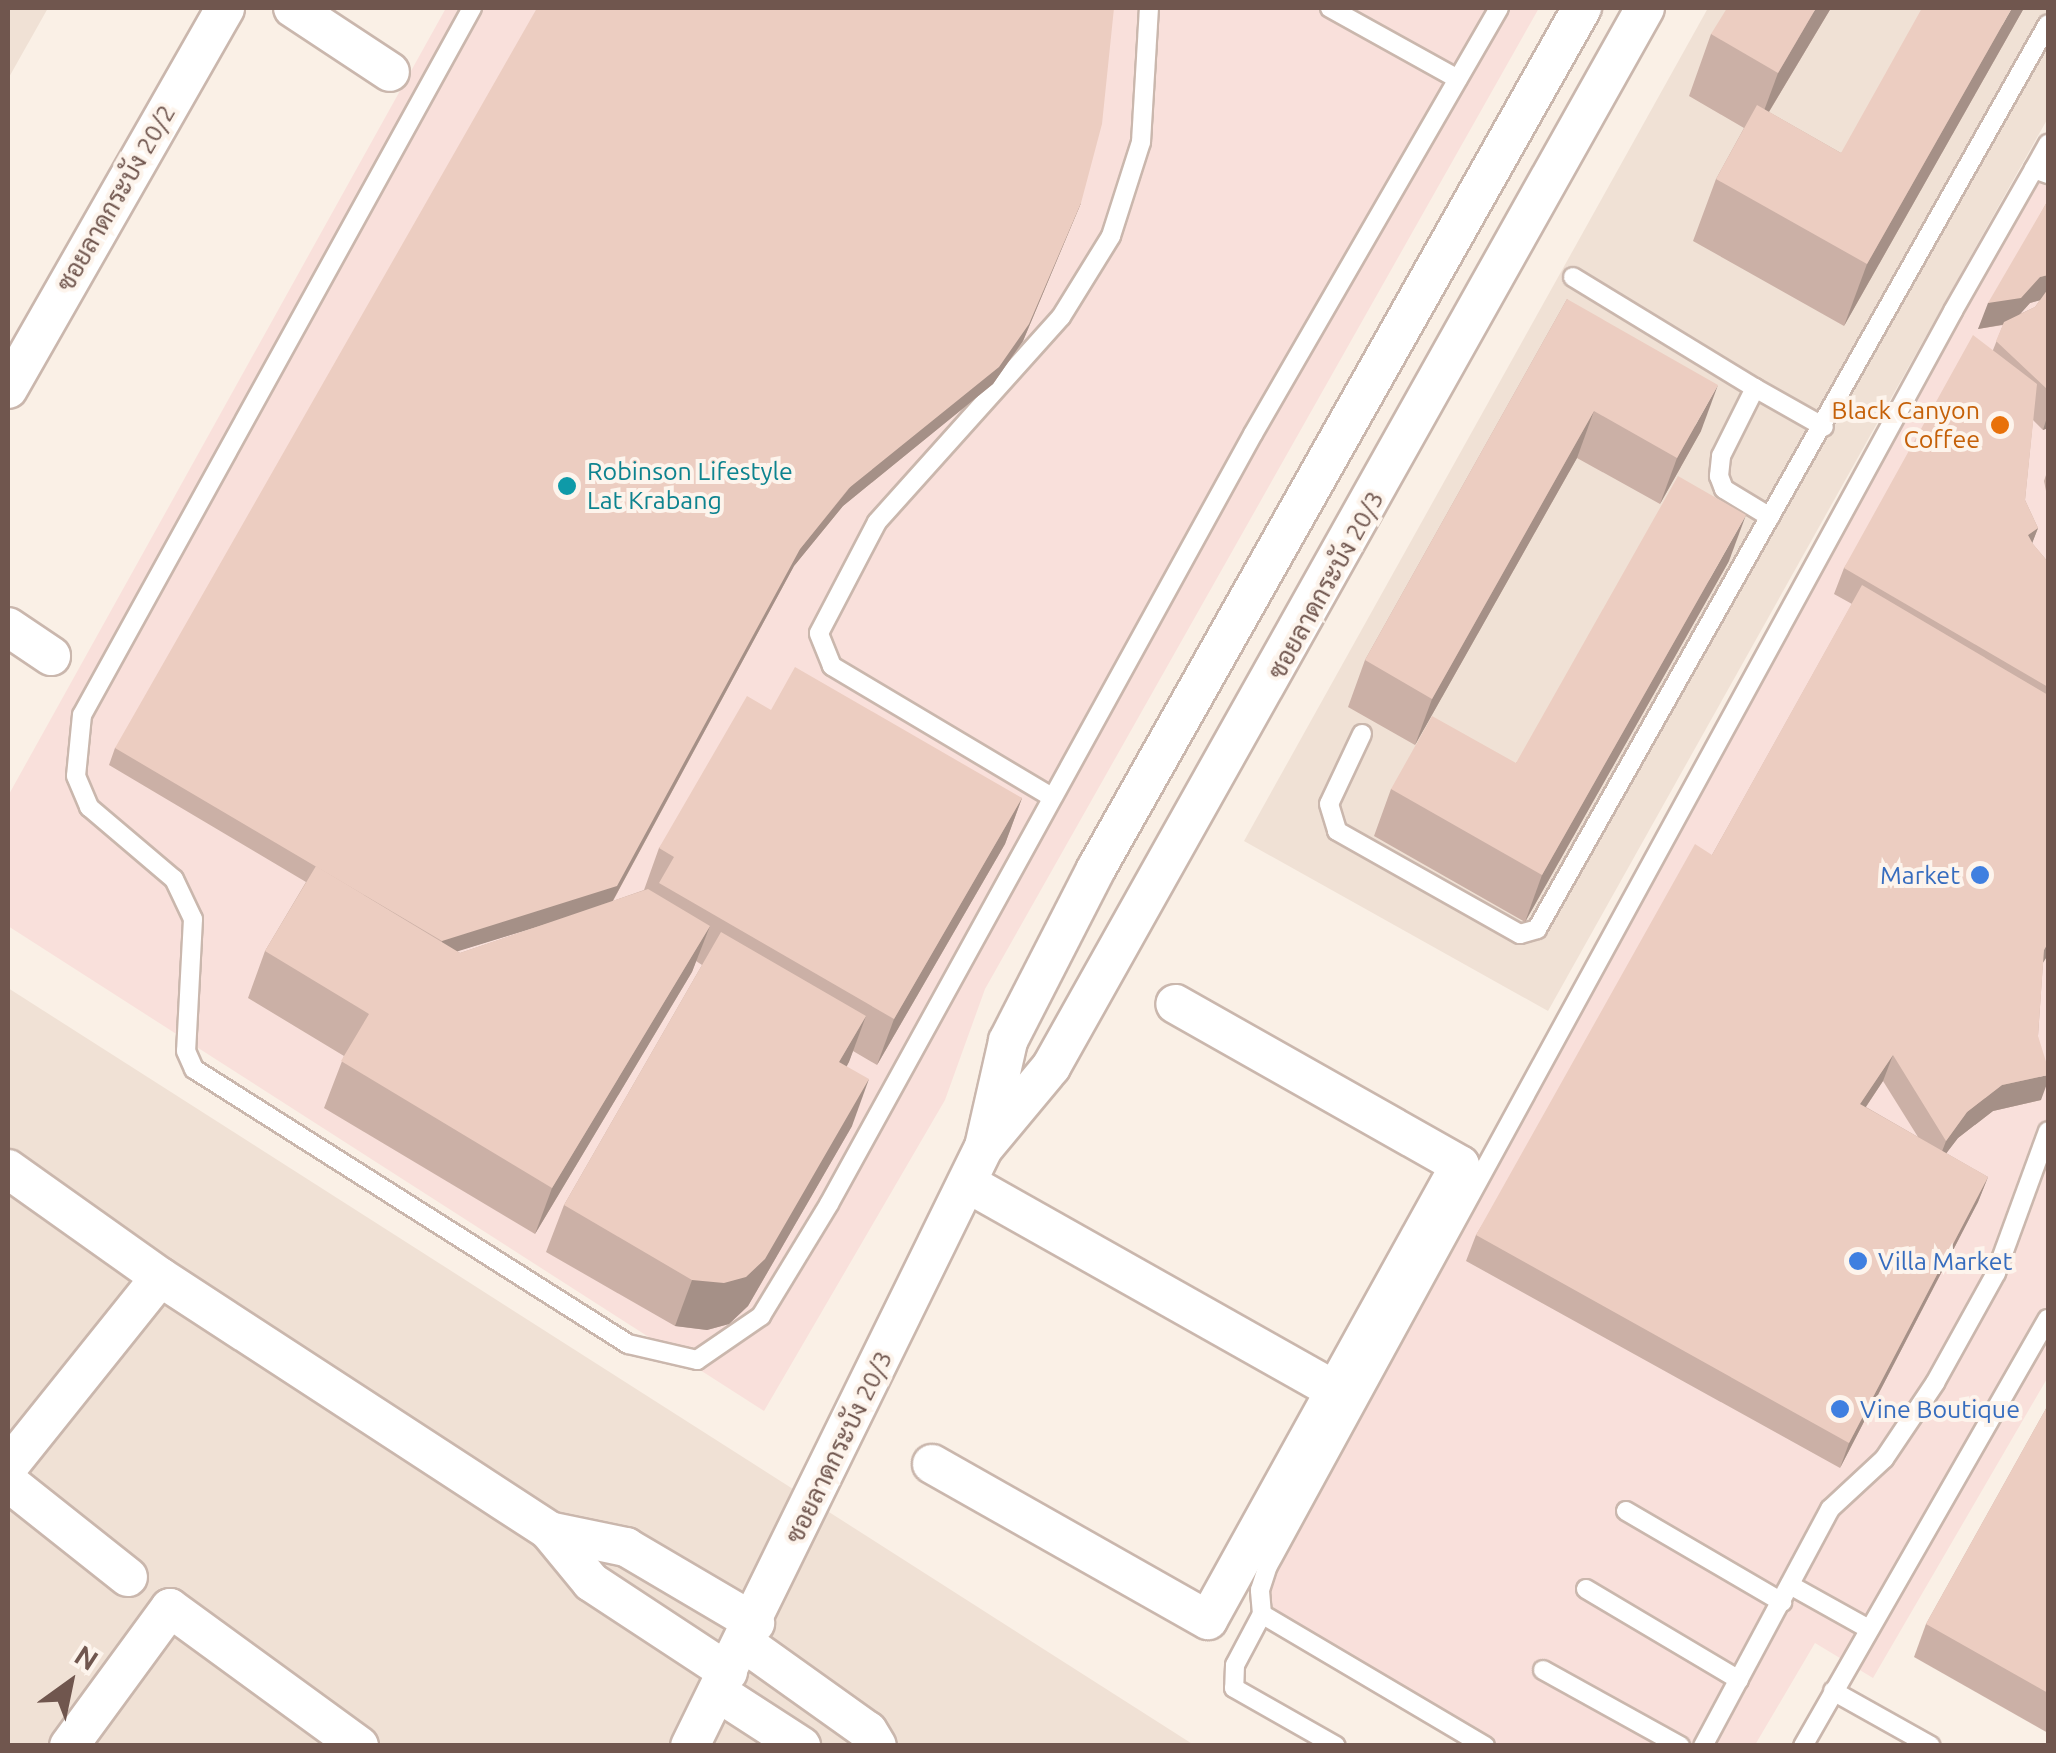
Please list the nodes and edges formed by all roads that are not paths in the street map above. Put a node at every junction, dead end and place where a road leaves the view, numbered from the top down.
1 (225, 8) edge
2 (293, 8) edge
3 (472, 8) edge
4 (1150, 8) edge
5 (1330, 8) edge
6 (1499, 8) edge
7 (1582, 8) edge
8 (1646, 8) edge
9 (2048, 24) edge
10 (390, 72) dead end
11 (1458, 79) junction
12 (2048, 144) edge
13 (2041, 172) edge
14 (1466, 208) junction
15 (1520, 236) junction
16 (1573, 277) dead end
17 (1755, 388) junction
18 (8, 389) edge
19 (1824, 426) junction
20 (1770, 517) junction
21 (8, 627) edge
22 (51, 656) dead end
23 (1174, 725) junction
24 (1362, 734) dead end
25 (1229, 758) junction
26 (1050, 796) junction
27 (1096, 869) junction
28 (1148, 898) junction
29 (1174, 1004) dead end
30 (2048, 1131) edge
31 (984, 1147) junction
32 (8, 1169) edge
33 (967, 1184) junction
34 (160, 1277) junction
35 (2048, 1319) edge
36 (1335, 1390) junction
37 (932, 1464) dead end
38 (8, 1467) edge
39 (8, 1482) edge
40 (1626, 1512) dead end
41 (549, 1531) junction
42 (128, 1577) dead end
43 (1586, 1589) dead end
44 (1786, 1593) junction
45 (1262, 1614) junction
46 (1868, 1628) junction
47 (736, 1657) junction
48 (1543, 1670) dead end
49 (1739, 1680) junction
50 (1833, 1691) junction
51 (69, 1746) edge
52 (359, 1746) edge
53 (690, 1746) edge
54 (801, 1746) edge
55 (877, 1746) edge
56 (1336, 1746) edge
57 (1485, 1746) edge
58 (1680, 1746) edge
59 (1703, 1746) edge
60 (1803, 1746) edge
61 (1931, 1746) edge

1 - 18 street, ซอยลาดกระบัง 20/2
2 - 10 street
3 - 26 lane
4 - 26 lane
5 - 11 lane
6 - 11 lane
7 - 14 street, ซอยลาดกระบัง 20/3
8 - 15 street, ซอยลาดกระบัง 20/3
9 - 19 lane
11 - 26 lane
12 - 13 lane
13 - 45 lane
14 - 15 street
14 - 23 street, ซอยลาดกระบัง 20/3
15 - 25 street, ซอยลาดกระบัง 20/3
16 - 17 lane
17 - 19 lane
17 - 20 lane
19 - 20 lane
20 - 24 lane
21 - 22 street
23 - 25 street
23 - 27 street, ซอยลาดกระบัง 20/3
25 - 28 street, ซอยลาดกระบัง 20/3
27 - 28 street
27 - 31 street, ซอยลาดกระบัง 20/3
28 - 31 street, ซอยลาดกระบัง 20/3
29 - 36 street
30 - 44 lane
31 - 33 street, ซอยลาดกระบัง 20/3
32 - 34 street
33 - 36 street
33 - 47 street, ซอยลาดกระบัง 20/3
34 - 38 street
34 - 41 street
35 - 46 lane
36 - 37 street
39 - 42 street
40 - 44 lane
41 - 47 street
41 - 47 street
43 - 49 lane
44 - 46 lane
44 - 49 lane
45 - 56 lane
45 - 57 lane
46 - 50 lane
47 - 53 street, ซอยลาดกระบัง 20/3
47 - 54 street
47 - 55 street
48 - 58 lane
49 - 59 lane
50 - 60 lane
50 - 61 lane
51 - 52 street

